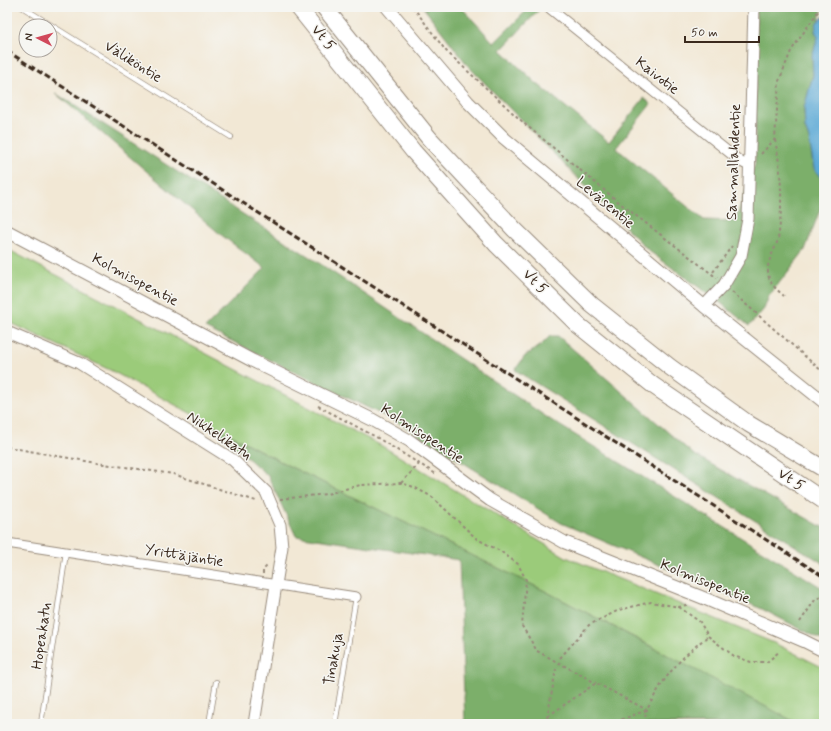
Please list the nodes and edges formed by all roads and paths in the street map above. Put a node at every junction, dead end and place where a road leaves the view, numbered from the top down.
1 (22, 7) edge
2 (298, 7) edge
3 (324, 7) edge
4 (387, 7) edge
5 (413, 7) edge
6 (548, 7) edge
7 (754, 7) edge
8 (821, 7) edge
9 (231, 137) dead end
10 (775, 140) junction
11 (750, 166) junction
12 (7, 230) edge
13 (713, 272) dead end
14 (724, 285) junction
15 (784, 296) dead end
16 (704, 306) junction
17 (7, 332) edge
18 (824, 373) edge
19 (824, 402) edge
20 (314, 404) dead end
21 (7, 447) edge
22 (419, 464) junction
23 (824, 469) edge
24 (439, 477) dead end
25 (401, 483) junction
26 (256, 494) dead end
27 (250, 499) junction
28 (277, 499) dead end
29 (256, 501) dead end
30 (824, 501) edge
31 (7, 543) edge
32 (66, 552) junction
33 (271, 562) dead end
34 (262, 583) junction
35 (276, 586) junction
36 (824, 595) edge
37 (356, 598) joint
38 (685, 599) dead end
39 (679, 607) junction
40 (800, 622) dead end
41 (708, 636) junction
42 (780, 651) dead end
43 (824, 651) edge
44 (560, 658) dead end
45 (556, 669) dead end
46 (216, 682) dead end
47 (596, 683) junction
48 (647, 710) junction
49 (548, 716) junction
50 (7, 722) edge
51 (16, 724) edge
52 (41, 724) edge
53 (210, 724) edge
54 (254, 724) edge
55 (335, 724) edge
56 (546, 724) edge
57 (610, 724) edge
58 (643, 724) edge

1 - 9 lane, Väliköntie
2 - 30 highway, Vt 5
3 - 23 highway, Vt 5
4 - 16 main road, Leväsentie
5 - 13 path
6 - 11 street, Kaivotie
7 - 11 street, Sammallahdentie
8 - 10 path
10 - 11 path
10 - 15 path
11 - 14 street, Sammallahdentie
12 - 43 main road, Kolmisopentie
14 - 16 street, Sammallahdentie
14 - 18 path
16 - 19 main road, Leväsentie
17 - 35 street, Nikkelikatu
20 - 22 path
21 - 27 path
22 - 24 path
22 - 25 path
25 - 28 path
25 - 47 path, bridge
26 - 27 path
27 - 29 path
31 - 32 street, Yrittäjäntie
32 - 34 street, Yrittäjäntie
32 - 52 lane, Hopeakatu
33 - 34 path
34 - 35 street, Yrittäjäntie
35 - 37 street, Yrittäjäntie
35 - 54 street, Nikkelikatu
36 - 40 path
37 - 55 lane, Tinakuja
38 - 39 path
39 - 41 path
39 - 44 path
41 - 42 path
41 - 48 path
45 - 49 path
46 - 53 lane
47 - 48 path
47 - 49 path
48 - 57 path
48 - 58 path
49 - 56 path
50 - 51 lane

